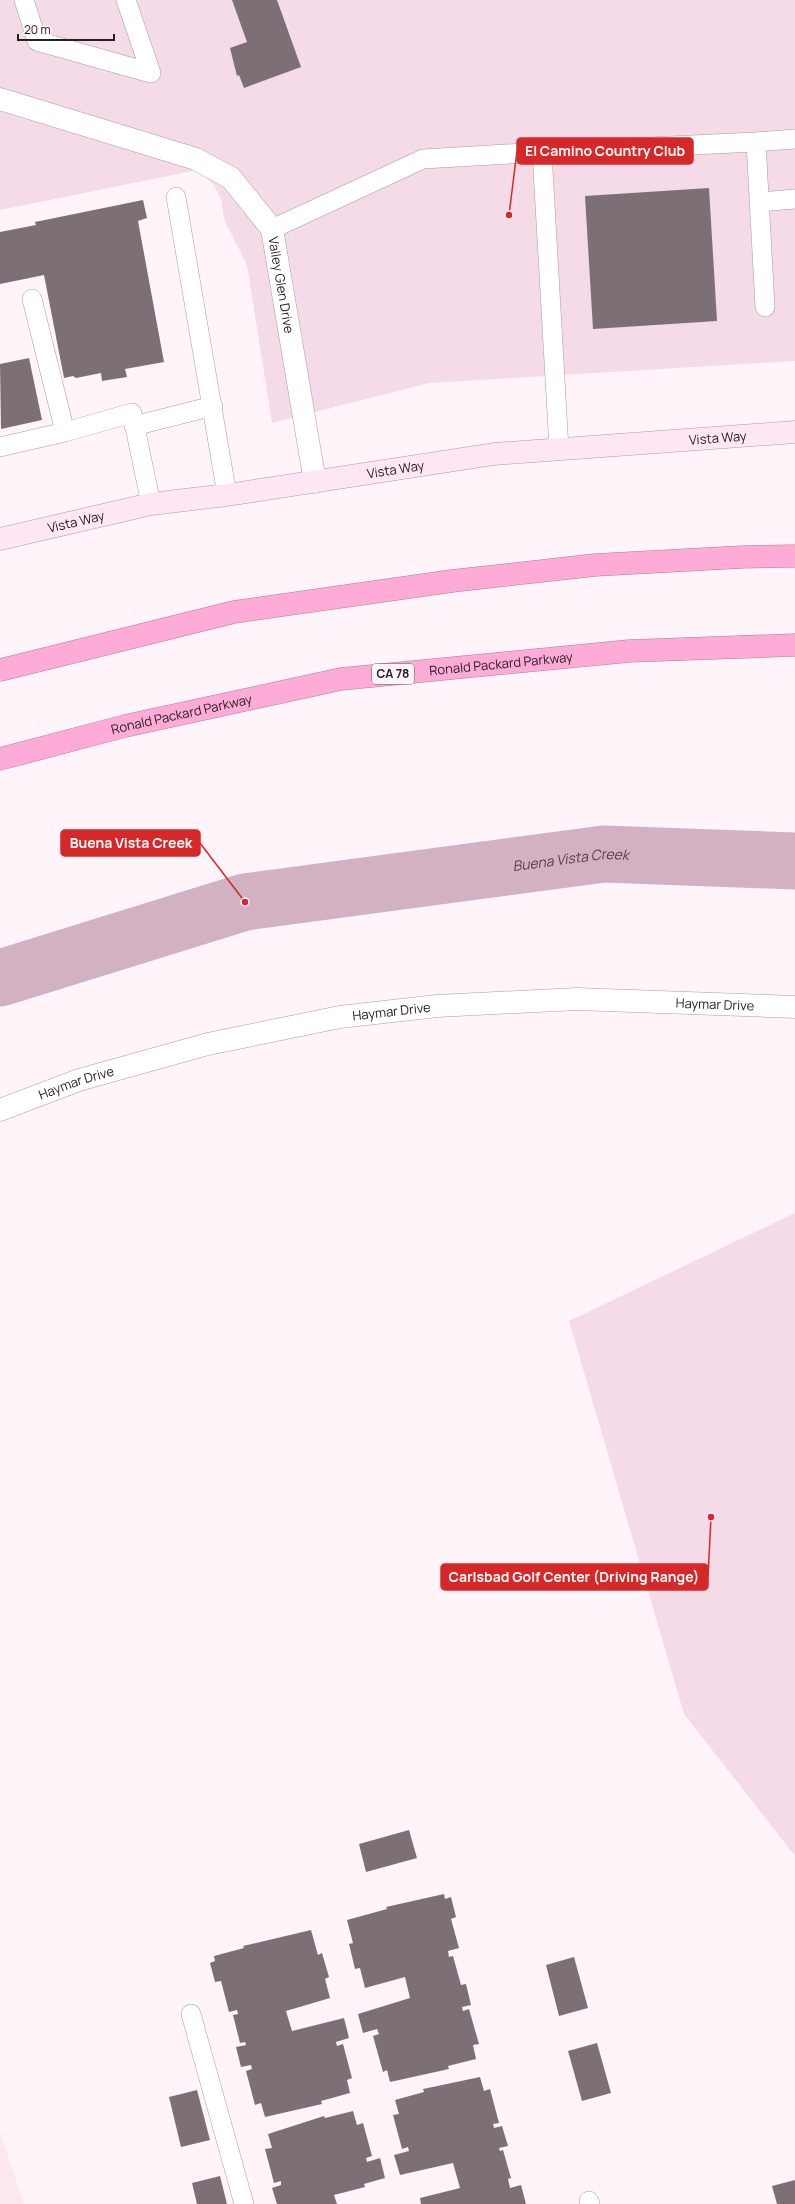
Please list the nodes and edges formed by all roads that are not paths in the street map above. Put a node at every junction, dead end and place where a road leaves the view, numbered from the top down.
1 (24, 0) edge
2 (126, 0) edge
3 (0, 99) edge
4 (795, 139) edge
5 (756, 142) junction
6 (542, 152) junction
7 (176, 197) dead end
8 (795, 199) edge
9 (759, 202) junction
10 (272, 229) junction
11 (32, 299) dead end
12 (765, 307) dead end
13 (214, 406) junction
14 (134, 426) junction
15 (65, 432) junction
16 (795, 432) edge
17 (0, 447) edge
18 (559, 449) junction
19 (315, 482) junction
20 (228, 495) junction
21 (152, 504) junction
22 (0, 539) edge
23 (795, 556) edge
24 (795, 645) edge
25 (0, 670) edge
26 (0, 760) edge
27 (795, 1007) edge
28 (0, 1110) edge
29 (190, 2014) dead end
30 (244, 2204) edge

1 - 2 lane
3 - 10 street, Valley Glen Drive
4 - 5 lane
5 - 6 lane
5 - 9 lane
6 - 10 lane
6 - 18 lane
7 - 13 lane
8 - 9 lane
9 - 12 lane
10 - 19 street, Valley Glen Drive
11 - 15 lane
13 - 14 lane
13 - 20 lane
14 - 15 lane
14 - 21 lane
15 - 17 lane
16 - 18 main road, Vista Way
18 - 19 main road, Vista Way
19 - 20 main road, Vista Way
20 - 21 main road, Vista Way
21 - 22 main road, Vista Way
23 - 25 highway
24 - 26 highway, Ronald Packard Parkway / CA 78
27 - 28 street, Haymar Drive
29 - 30 lane

